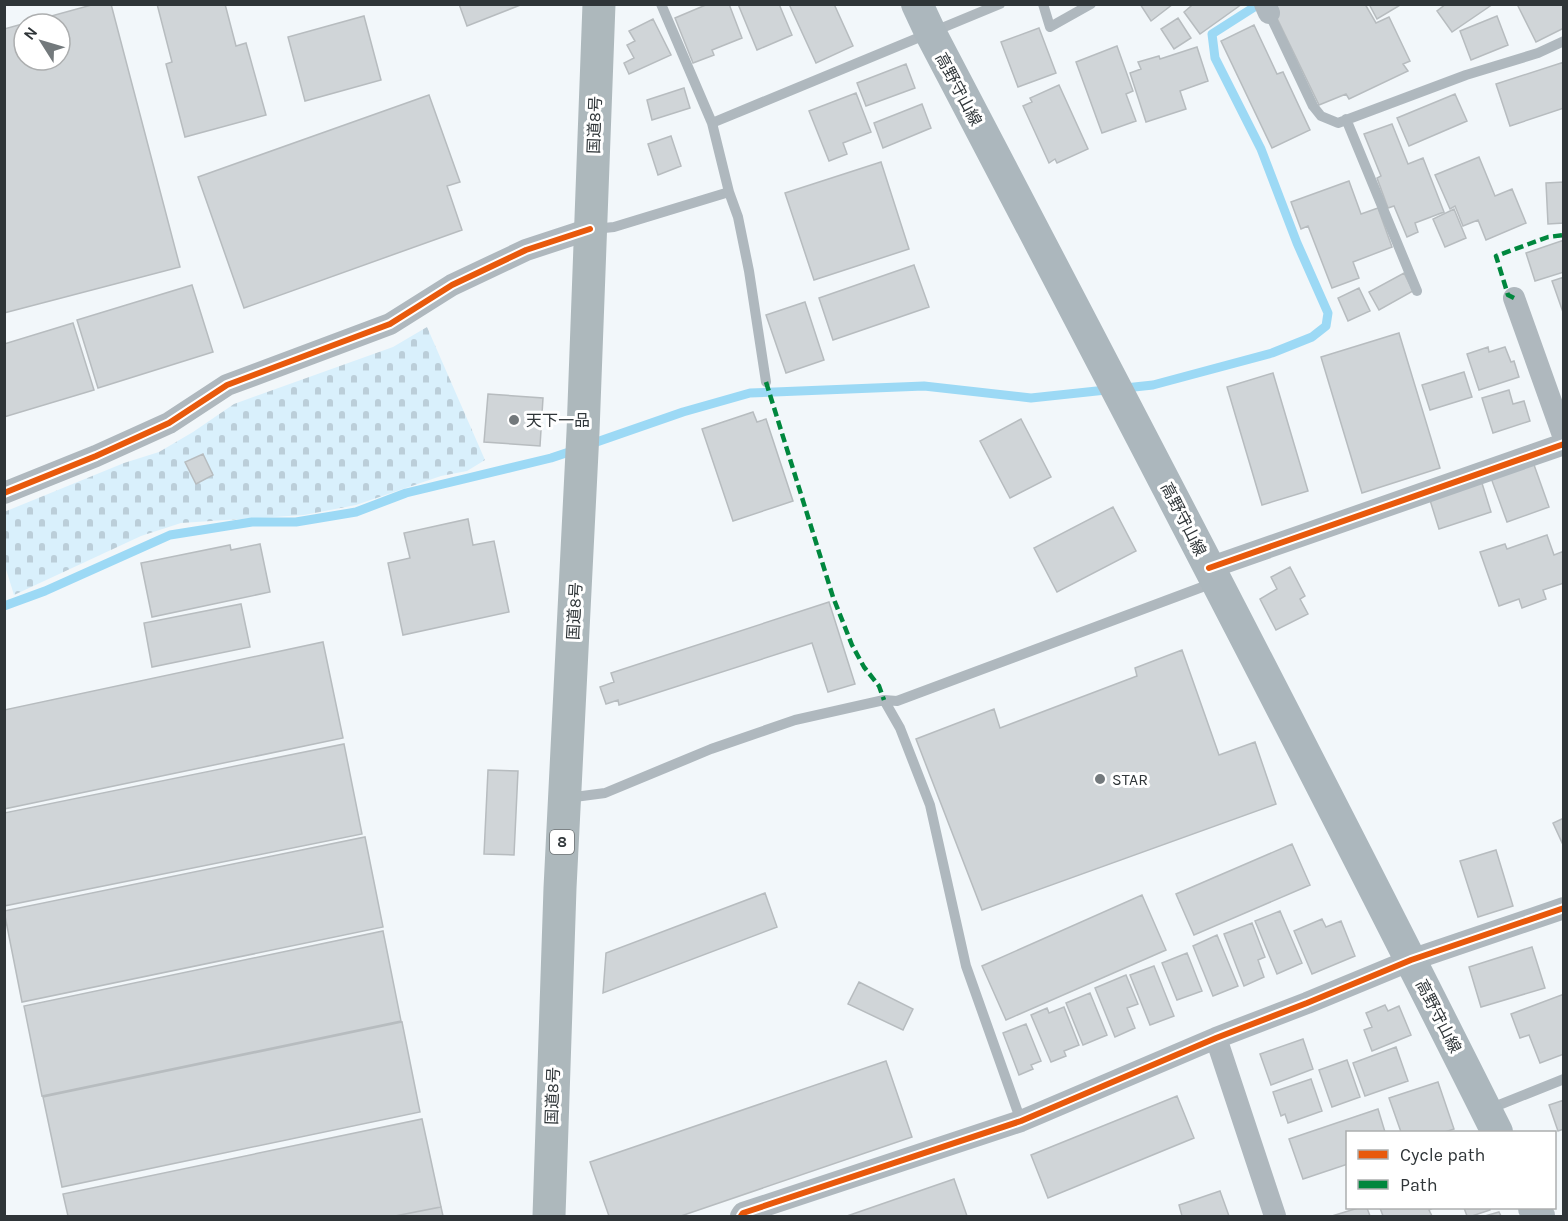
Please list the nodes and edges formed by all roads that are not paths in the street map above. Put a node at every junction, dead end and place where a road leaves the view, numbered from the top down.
1 (599, 4) edge
2 (661, 4) edge
3 (917, 4) edge
4 (1000, 4) edge
5 (1043, 4) edge
6 (1091, 4) edge
7 (1267, 9) edge
8 (931, 34) junction
9 (1563, 41) edge
10 (1346, 119) junction
11 (712, 123) junction
12 (729, 192) junction
13 (590, 230) junction
14 (1417, 291) dead end
15 (1514, 298) dead end
16 (766, 382) dead end
17 (1563, 438) edge
18 (1563, 444) edge
19 (4, 493) edge
20 (1213, 575) junction
21 (884, 700) junction
22 (564, 798) junction
23 (1563, 908) edge
24 (1411, 960) junction
25 (1216, 1038) junction
26 (1563, 1079) edge
27 (1021, 1121) junction
28 (1491, 1121) edge
29 (549, 1216) edge
30 (741, 1216) edge
31 (1275, 1216) edge

1 - 13 highway, 国道8号 / 8
2 - 11 lane
3 - 8 main road, 高野守山線
4 - 8 lane
5 - 6 lane
7 - 10 lane
8 - 11 lane
8 - 20 main road, 高野守山線
9 - 10 lane
10 - 14 lane
11 - 12 lane
12 - 13 lane
12 - 16 lane
13 - 19 street
13 - 22 highway, 国道8号 / 8
15 - 17 street
18 - 20 street
20 - 21 lane
20 - 24 main road, 高野守山線
21 - 22 lane
21 - 27 lane
22 - 29 highway, 国道8号 / 8
23 - 24 street
24 - 25 street
24 - 28 main road, 高野守山線
25 - 27 street
25 - 31 street
26 - 28 lane
27 - 30 street

